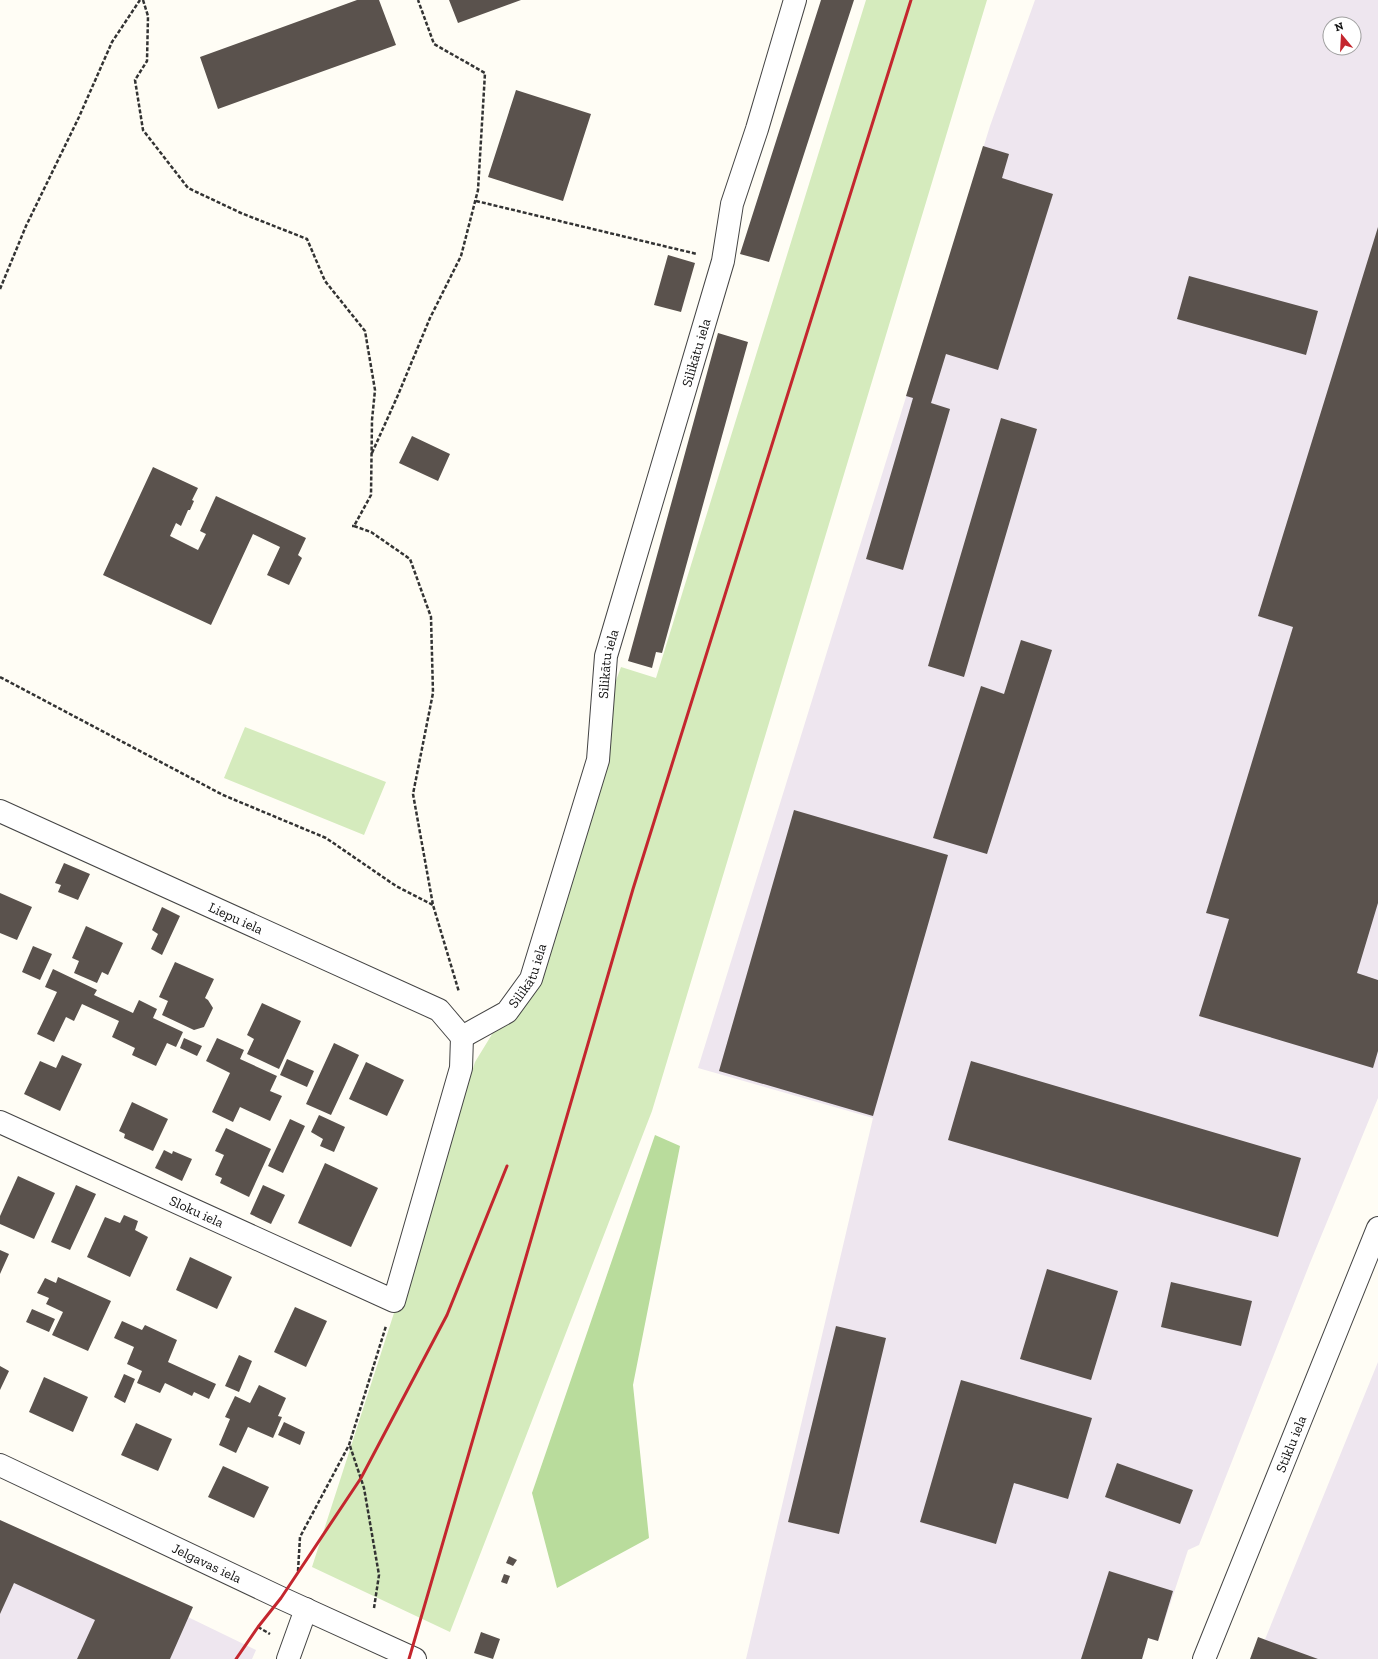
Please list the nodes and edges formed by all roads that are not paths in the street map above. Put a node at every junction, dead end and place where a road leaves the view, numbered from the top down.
1 (796, 0) edge
2 (0, 811) edge
3 (462, 1037) junction
4 (0, 1122) edge
5 (1378, 1228) edge
6 (0, 1465) edge
7 (306, 1609) junction
8 (288, 1659) edge
9 (415, 1659) edge
10 (1204, 1659) edge

1 - 3 street, Silikātu iela
2 - 3 street, Liepu iela
3 - 4 street, Sloku iela
5 - 10 street, Stiklu iela
6 - 7 street, Jelgavas iela
7 - 8 street
7 - 9 street, Jelgavas iela

